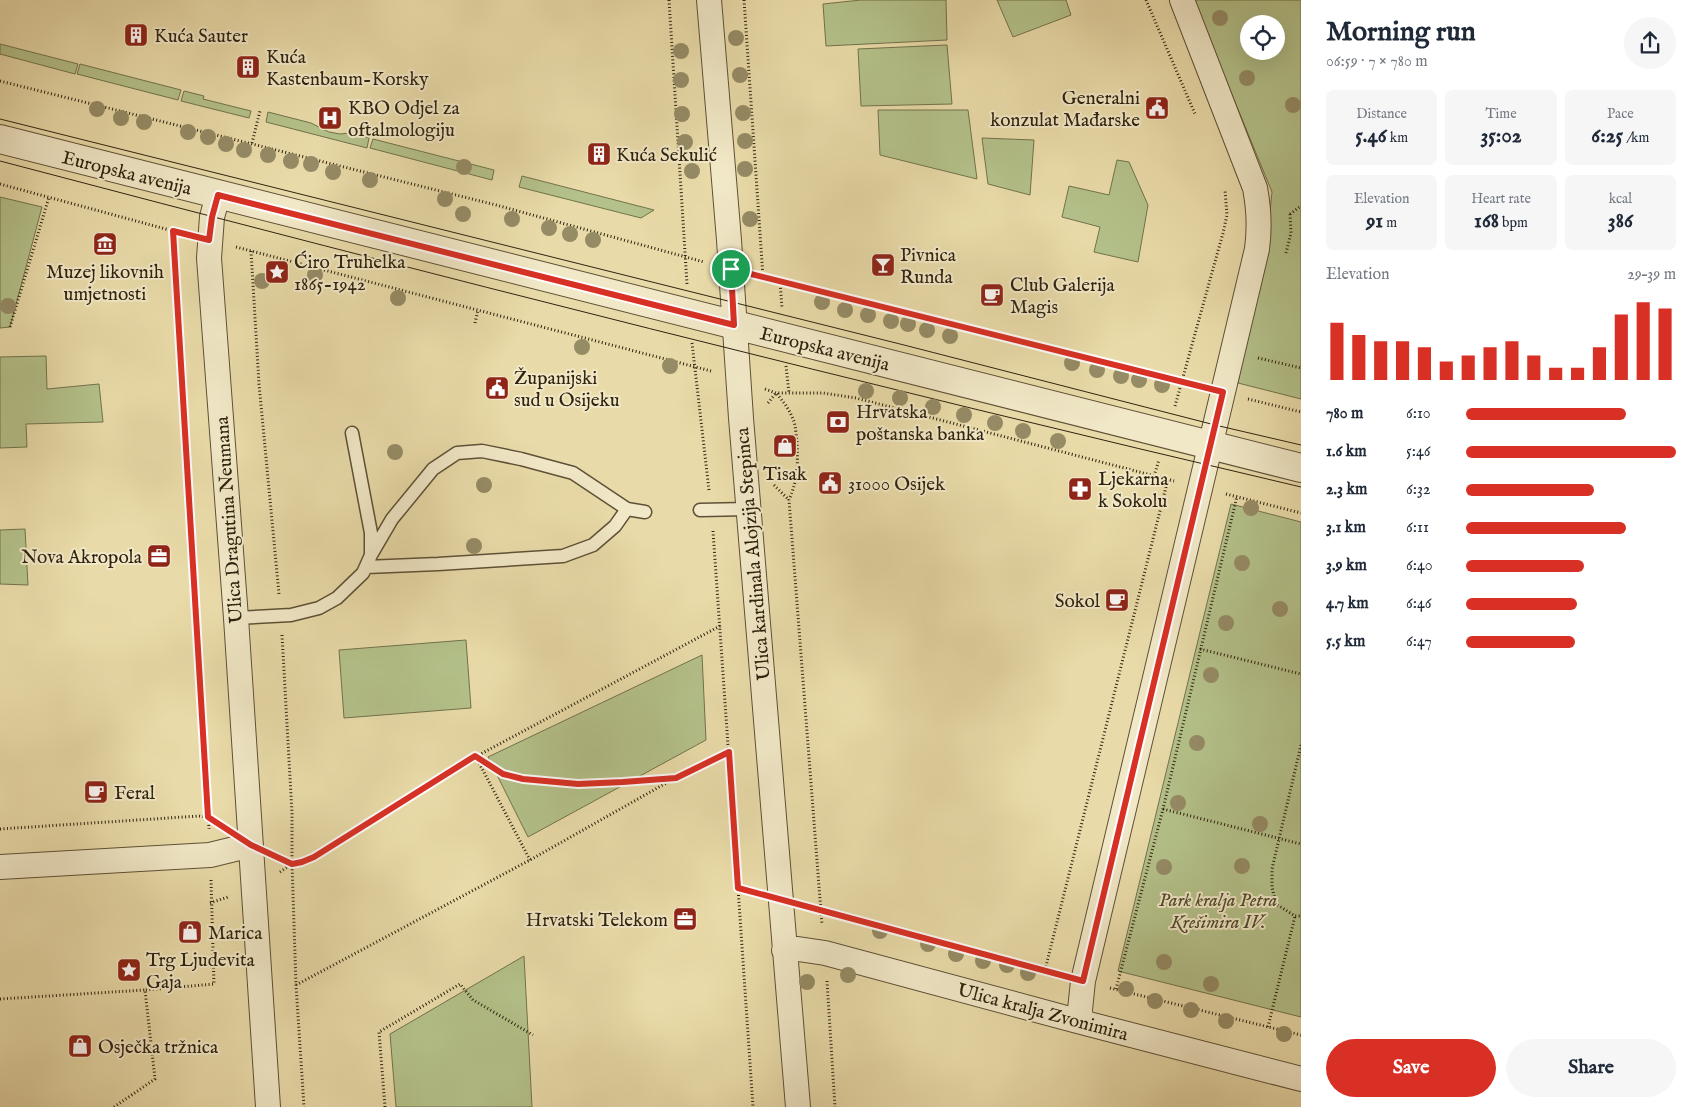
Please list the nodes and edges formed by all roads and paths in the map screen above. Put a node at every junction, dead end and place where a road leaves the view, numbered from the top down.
1 (669, 0) edge
2 (709, 0) edge
3 (744, 0) edge
4 (1146, 0) edge
5 (1182, 0) edge
6 (0, 81) edge
7 (260, 111) dead end
8 (1198, 121) dead end
9 (0, 139) edge
10 (252, 143) junction
11 (0, 184) edge
12 (1225, 188) dead end
13 (218, 195) junction
14 (49, 196) junction
15 (173, 231) junction
16 (209, 240) junction
17 (251, 251) junction
18 (685, 257) junction
19 (731, 269) junction
20 (763, 277) junction
21 (478, 310) junction
22 (690, 314) junction
23 (475, 323) dead end
24 (734, 325) junction
25 (10, 327) dead end
26 (1257, 358) dead end
27 (693, 365) junction
28 (1301, 368) edge
29 (738, 380) junction
30 (1182, 382) junction
31 (776, 392) junction
32 (1223, 392) junction
33 (1301, 412) edge
34 (352, 433) dead end
35 (1167, 434) junction
36 (1210, 446) junction
37 (1301, 468) edge
38 (1154, 476) junction
39 (1168, 479) junction
40 (1200, 487) junction
41 (1237, 496) junction
42 (628, 510) junction
43 (705, 510) junction
44 (748, 510) junction
45 (645, 512) dead end
46 (1301, 512) edge
47 (372, 555) junction
48 (366, 567) junction
49 (281, 616) junction
50 (236, 618) junction
51 (720, 626) junction
52 (1200, 649) junction
53 (1301, 674) edge
54 (1301, 745) edge
55 (729, 752) junction
56 (475, 756) junction
57 (676, 778) junction
58 (1163, 809) junction
59 (208, 817) junction
60 (0, 829) edge
61 (1279, 838) junction
62 (1301, 844) edge
63 (251, 845) junction
64 (210, 855) junction
65 (530, 860) junction
66 (292, 864) junction
67 (0, 867) edge
68 (738, 888) junction
69 (780, 900) junction
70 (821, 911) junction
71 (1294, 916) junction
72 (1301, 916) edge
73 (784, 950) junction
74 (824, 952) junction
75 (1045, 970) junction
76 (1083, 981) junction
77 (296, 985) junction
78 (1116, 989) junction
79 (146, 990) junction
80 (0, 1000) edge
81 (1081, 1022) junction
82 (1268, 1027) junction
83 (533, 1034) dead end
84 (1301, 1035) edge
85 (1301, 1079) edge
86 (114, 1107) edge
87 (268, 1107) edge
88 (304, 1107) edge
89 (386, 1107) edge
90 (752, 1107) edge
91 (798, 1107) edge
92 (835, 1107) edge

1 - 18 path
2 - 19 street, Ulica kardinala Alojzija Stepinca
3 - 20 path
4 - 8 path
5 - 32 street
6 - 10 path
7 - 10 path
9 - 13 street, Europska avenija
10 - 18 path
11 - 14 path
12 - 30 path
13 - 16 street, Ulica Dragutina Neumana
13 - 22 street, Europska avenija
14 - 15 path
14 - 25 path
15 - 16 path
15 - 59 path
16 - 17 path
16 - 50 street, Ulica Dragutina Neumana
17 - 21 path
17 - 49 path
18 - 19 path
18 - 22 path
19 - 20 path
19 - 24 street, Ulica kardinala Alojzija Stepinca
20 - 30 path
21 - 23 path
21 - 27 path
22 - 24 street, Europska avenija
22 - 27 path
24 - 29 street, Ulica kardinala Alojzija Stepinca
24 - 35 street, Europska avenija
26 - 28 path
27 - 29 path
27 - 43 path
29 - 31 path
29 - 44 street, Ulica kardinala Alojzija Stepinca
30 - 32 path
30 - 35 path
31 - 38 path
31 - 70 path
32 - 33 path
32 - 36 street
34 - 47 lane
35 - 36 street, Europska avenija
35 - 38 path
36 - 37 street, Europska avenija
36 - 40 street
38 - 39 path
39 - 40 path
39 - 75 path
40 - 41 path
40 - 76 street
41 - 46 path
41 - 52 path
42 - 45 lane
42 - 47 lane
42 - 48 lane
43 - 44 lane
43 - 51 path
44 - 69 street, Ulica kardinala Alojzija Stepinca
47 - 48 lane
48 - 49 lane
49 - 50 lane
49 - 66 path
50 - 63 street, Ulica Dragutina Neumana
51 - 55 path
51 - 56 path
52 - 53 path
52 - 58 path
54 - 61 path
55 - 57 path
55 - 68 path
56 - 57 path
56 - 65 path
56 - 66 path
57 - 65 path
58 - 61 path
58 - 78 path
59 - 60 path
59 - 63 path
59 - 64 path
61 - 62 path
61 - 71 path
63 - 64 street
63 - 66 path
63 - 87 street
64 - 67 street
64 - 79 path
65 - 77 path
66 - 77 path
68 - 69 path
68 - 90 path
69 - 70 path
69 - 73 street, Ulica kardinala Alojzija Stepinca
70 - 74 path
70 - 75 path
71 - 72 path
71 - 82 path
73 - 74 street, Ulica kralja Zvonimira
73 - 91 street, Ulica kardinala Alojzija Stepinca
74 - 81 street, Ulica kralja Zvonimira
74 - 92 path
75 - 76 path
76 - 78 path
76 - 81 street
77 - 88 path
78 - 82 path
79 - 80 path
79 - 86 path
81 - 85 street, Ulica kralja Zvonimira
82 - 84 path
83 - 89 path

